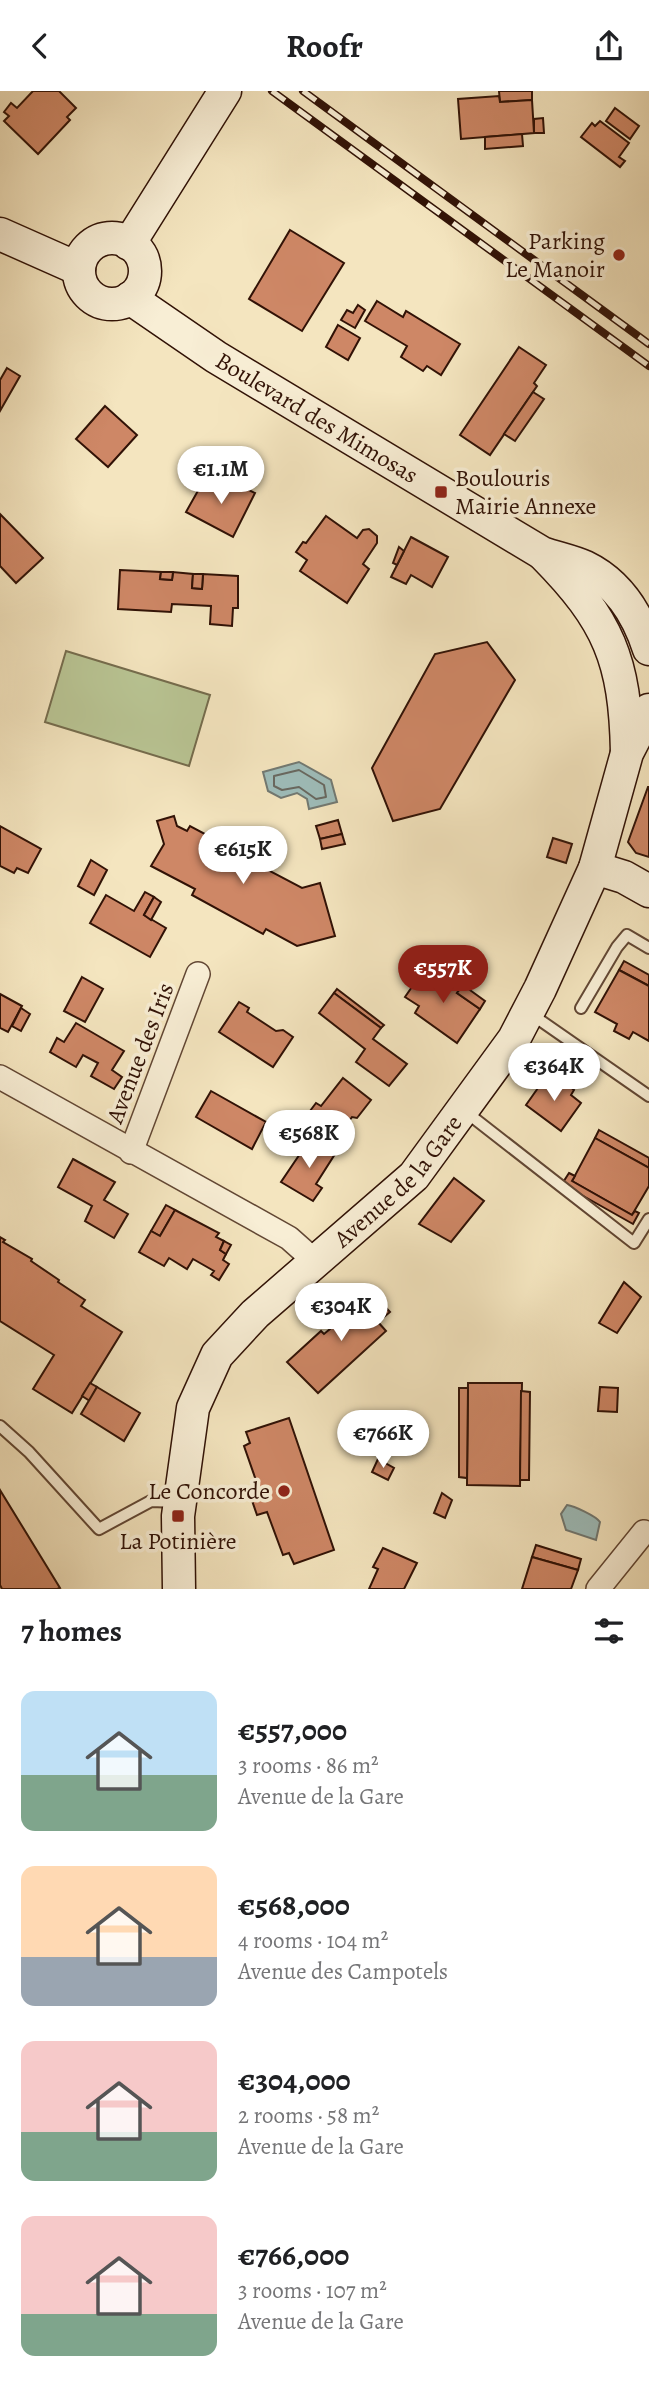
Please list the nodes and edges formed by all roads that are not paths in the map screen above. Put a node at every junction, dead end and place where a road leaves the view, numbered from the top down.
1 (222, 96) edge
2 (1, 236) edge
3 (130, 244) junction
4 (79, 269) junction
5 (130, 299) junction
6 (636, 648) edge
7 (649, 710) edge
8 (627, 753) junction
9 (595, 868) junction
10 (649, 891) edge
11 (649, 948) edge
12 (198, 974) dead end
13 (581, 1009) dead end
14 (528, 1012) junction
15 (0, 1077) edge
16 (649, 1096) edge
17 (463, 1110) junction
18 (131, 1152) junction
19 (649, 1219) edge
20 (316, 1262) junction
21 (0, 1426) edge
22 (179, 1502) junction
23 (644, 1532) dead end
24 (179, 1589) edge
25 (598, 1589) edge

1 - 3 street
2 - 4 street
3 - 4 street
3 - 5 street
4 - 5 street
5 - 6 street, Boulevard des Mimosas
6 - 8 street, Avenue de la Gare
7 - 8 street, Avenue de la Gare
8 - 9 street, Avenue de la Gare
9 - 10 street
9 - 14 street, Avenue de la Gare
11 - 13 lane
12 - 18 street, Avenue des Iris
14 - 16 lane
14 - 17 street, Avenue de la Gare
15 - 18 street
17 - 19 lane
17 - 20 street, Avenue de la Gare
18 - 20 street
20 - 22 street, Avenue de la Gare
21 - 22 lane
22 - 24 street, Avenue de la Gare
23 - 25 street

